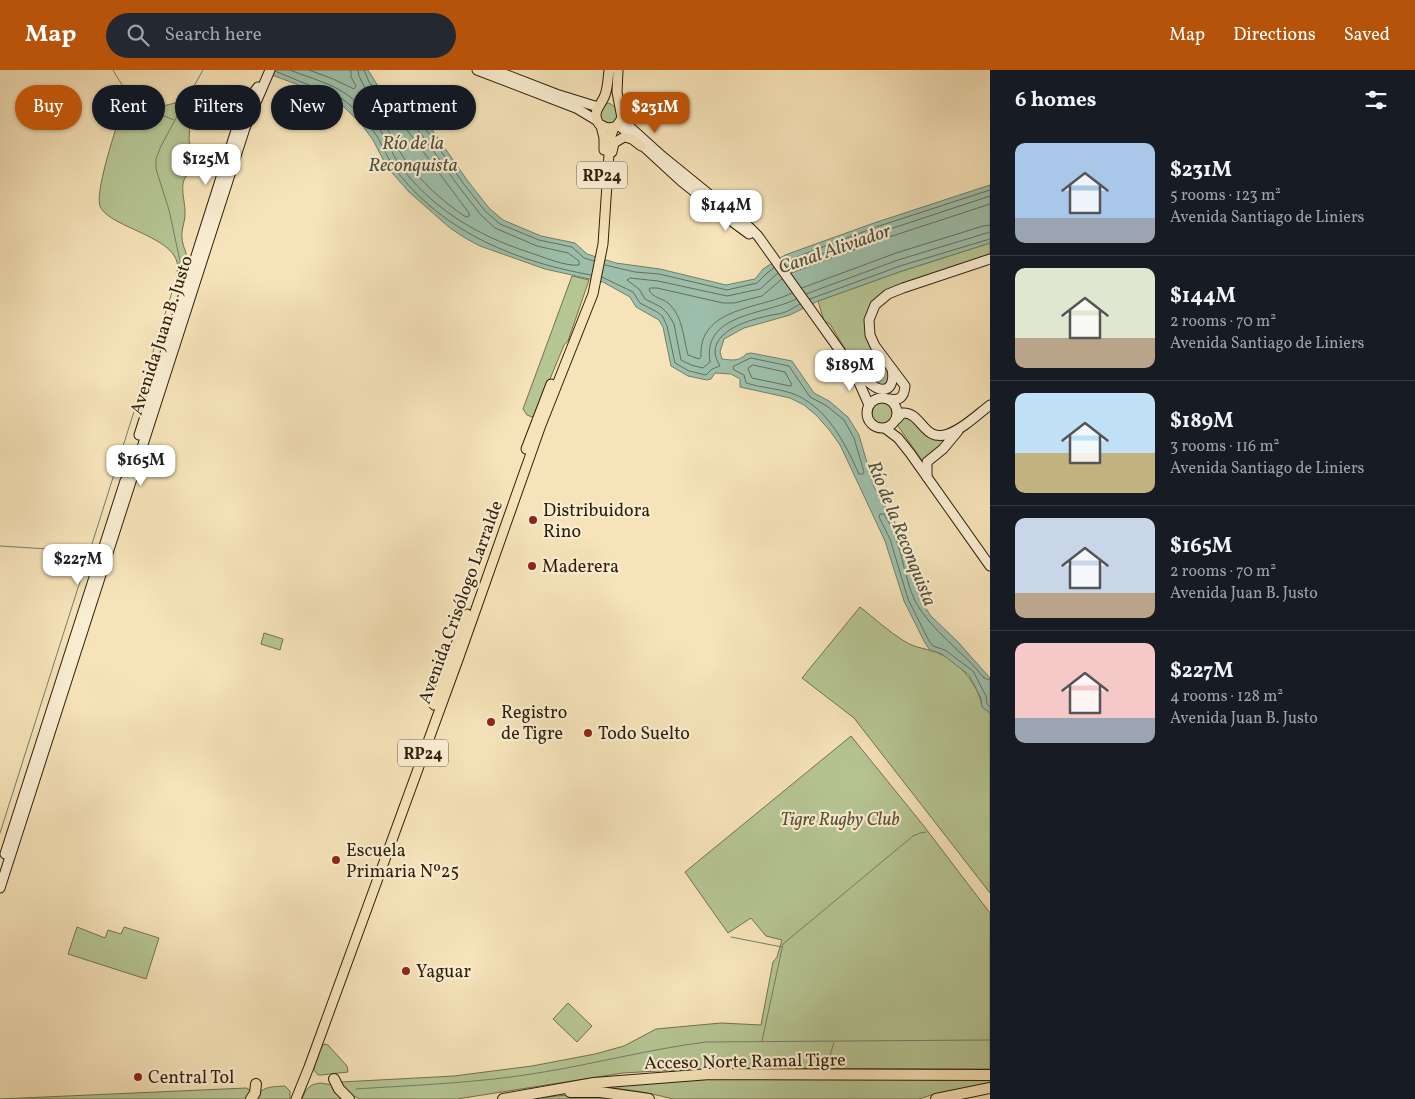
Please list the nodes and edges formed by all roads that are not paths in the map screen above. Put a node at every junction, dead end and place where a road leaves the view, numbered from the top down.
1 (477, 70) edge
2 (494, 70) edge
3 (609, 70) edge
4 (618, 70) edge
5 (267, 74) edge
6 (600, 105) junction
7 (621, 111) junction
8 (598, 123) junction
9 (616, 126) junction
10 (641, 146) junction
11 (608, 161) junction
12 (602, 223) junction
13 (771, 255) junction
14 (990, 259) edge
15 (853, 369) junction
16 (892, 369) junction
17 (860, 376) junction
18 (886, 399) junction
19 (990, 405) edge
20 (869, 406) junction
21 (896, 421) junction
22 (963, 426) junction
23 (886, 428) junction
24 (910, 453) junction
25 (928, 477) junction
26 (990, 566) edge
27 (0, 869) edge
28 (0, 888) edge
29 (990, 1075) edge
30 (334, 1079) dead end
31 (256, 1084) dead end
32 (990, 1088) edge
33 (514, 1097) junction
34 (250, 1099) edge
35 (296, 1099) edge
36 (349, 1099) edge
37 (503, 1099) edge
38 (649, 1099) edge
39 (936, 1099) edge

1 - 8 main road
2 - 6 main road
3 - 6 main road, RP24
4 - 7 main road, RP24
5 - 27 main road, Avenida Juan B. Justo
5 - 28 main road, Avenida Juan B. Justo
6 - 7 main road
6 - 8 main road, RP24
7 - 9 main road, RP24
7 - 13 main road
8 - 9 main road
8 - 12 main road, Avenida Crisólogo Larralde / RP24
9 - 10 main road
9 - 11 main road, Avenida Crisólogo Larralde / RP24
10 - 11 main road
10 - 13 main road
11 - 12 main road, Avenida Crisólogo Larralde / RP24
12 - 35 main road, Avenida Crisólogo Larralde / RP24
13 - 15 main road
14 - 16 main road
15 - 17 main road
15 - 20 main road
16 - 17 main road
16 - 18 main road
17 - 18 main road
18 - 20 main road
18 - 21 main road
19 - 22 main road
20 - 23 main road
21 - 22 main road
21 - 23 main road
21 - 24 main road
22 - 25 main road
23 - 24 main road
24 - 25 main road
25 - 26 main road
29 - 33 highway, Acceso Norte Ramal Tigre
30 - 36 highway
31 - 34 highway
32 - 39 highway
33 - 37 highway, Acceso Norte Ramal Tigre
33 - 38 highway

